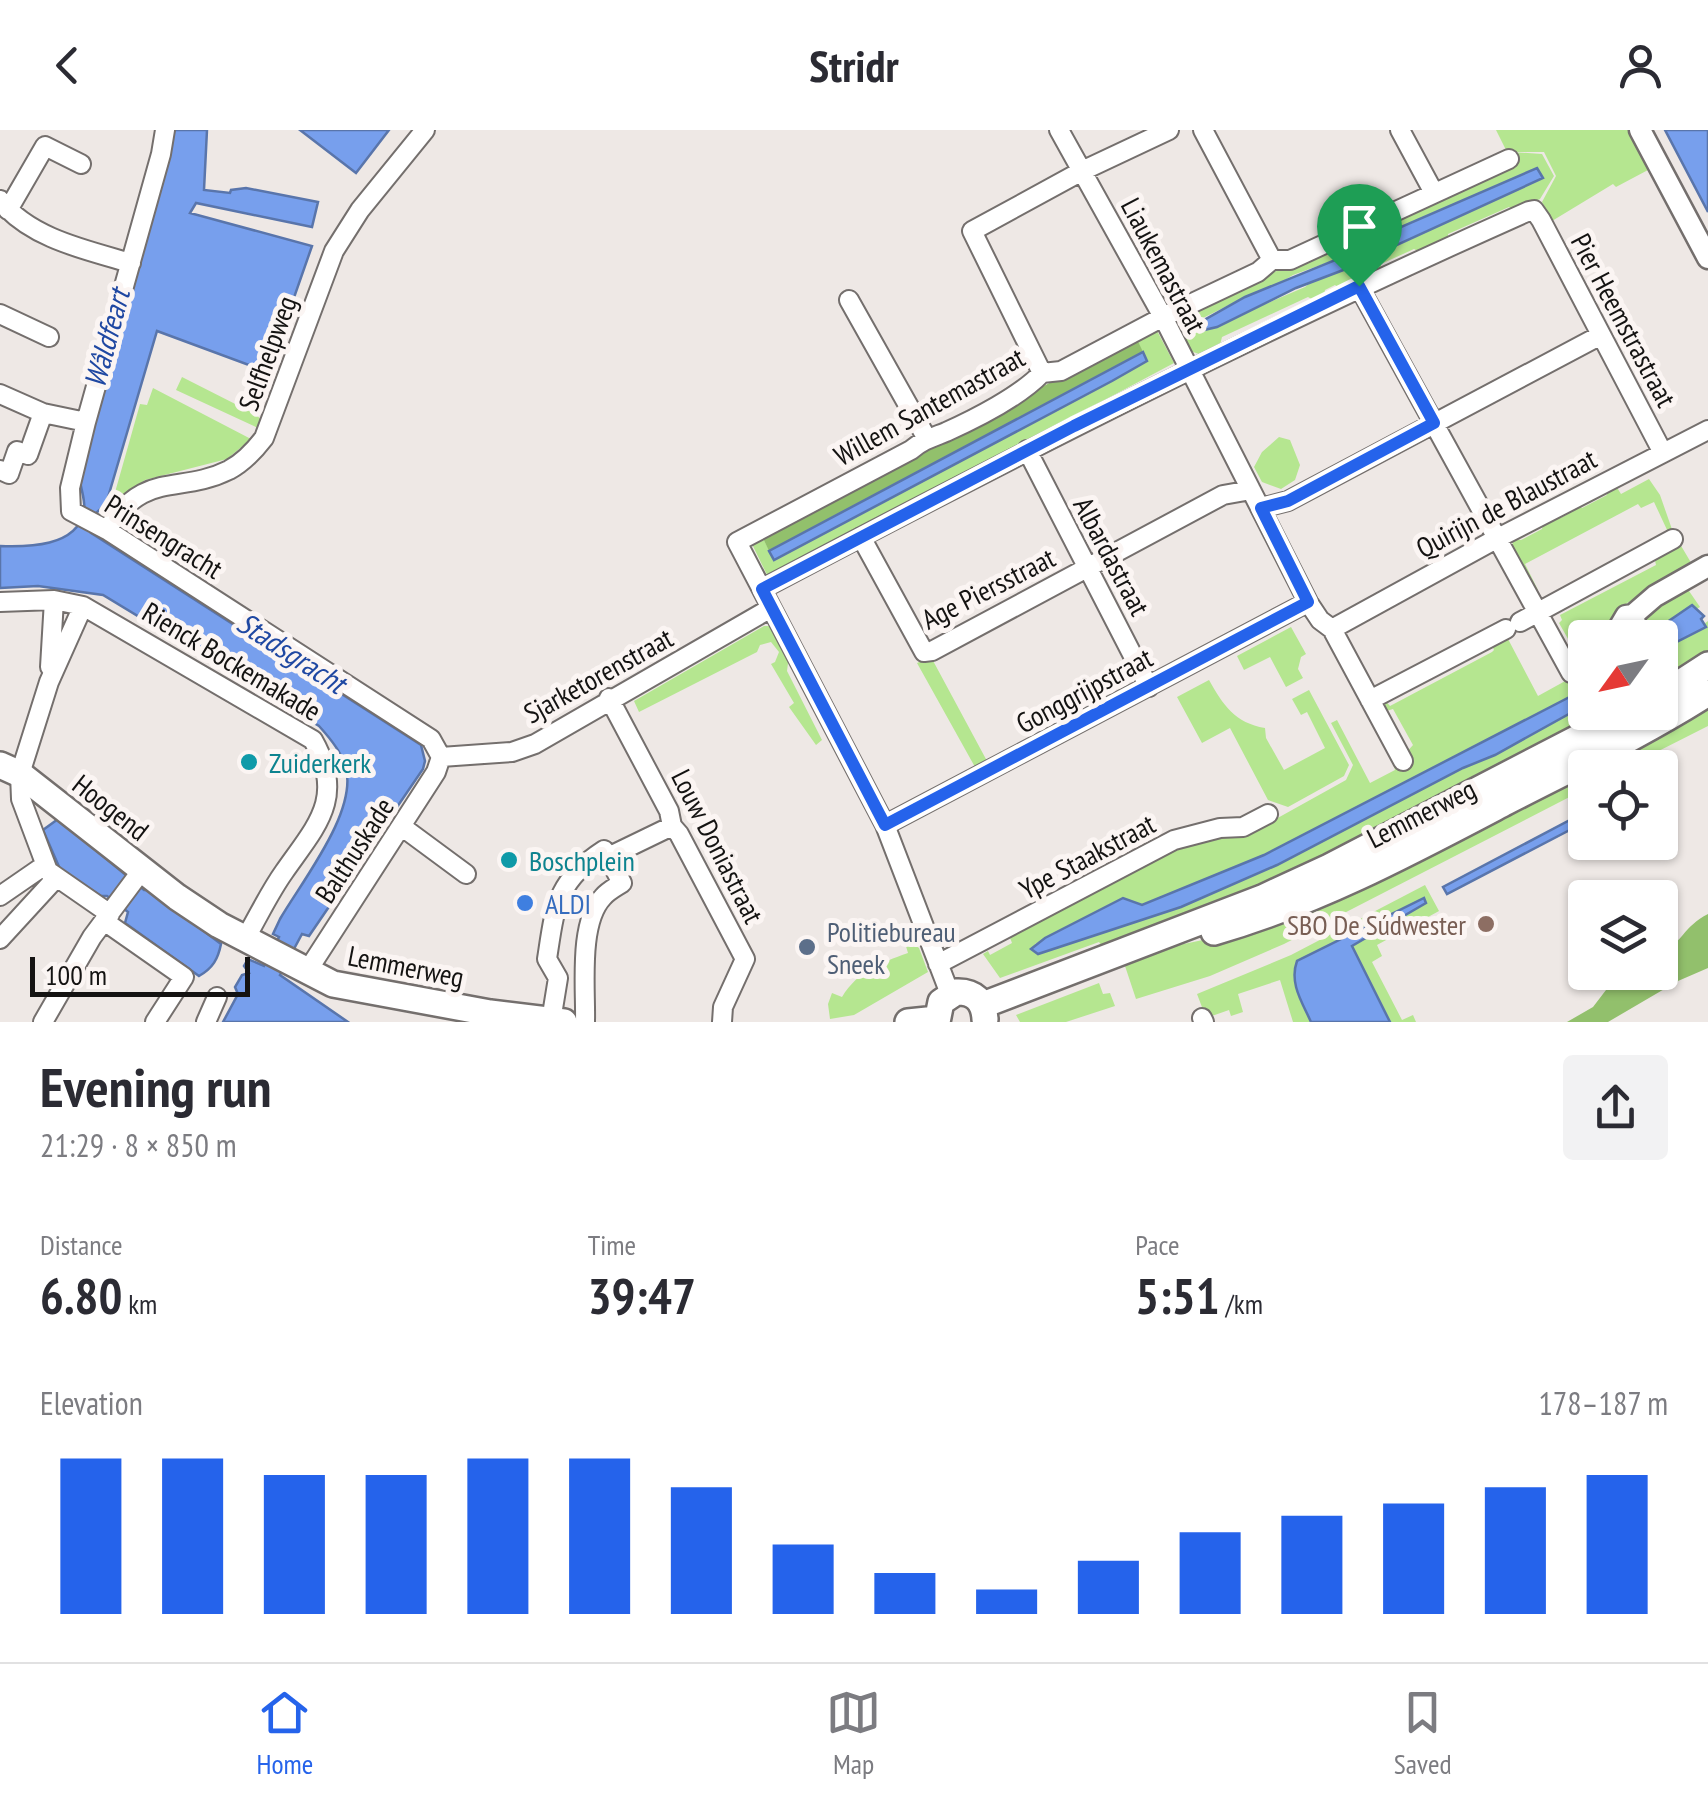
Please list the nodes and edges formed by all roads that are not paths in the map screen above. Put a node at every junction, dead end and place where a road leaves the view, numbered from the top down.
1 (164, 130) edge
2 (425, 130) edge
3 (1060, 130) edge
4 (1168, 130) edge
5 (1203, 130) edge
6 (1400, 130) edge
7 (1640, 130) edge
8 (1510, 158) dead end
9 (80, 164) dead end
10 (1082, 171) junction
11 (1434, 193) junction
12 (4, 205) edge
13 (1708, 258) edge
14 (1272, 260) junction
15 (131, 263) junction
16 (1359, 286) junction
17 (849, 300) dead end
18 (0, 314) edge
19 (1163, 316) junction
20 (1601, 334) junction
21 (49, 337) dead end
22 (1189, 368) junction
23 (1042, 373) junction
24 (0, 394) edge
25 (43, 413) junction
26 (86, 422) junction
27 (1434, 423) junction
28 (1708, 430) edge
29 (926, 437) junction
30 (1026, 450) junction
31 (1663, 453) junction
32 (0, 470) edge
33 (1251, 490) junction
34 (1261, 508) junction
35 (84, 521) junction
36 (861, 537) junction
37 (1496, 539) junction
38 (1672, 539) dead end
39 (1708, 566) edge
40 (1087, 567) junction
41 (762, 589) junction
42 (54, 600) junction
43 (0, 602) edge
44 (1308, 602) junction
45 (83, 606) junction
46 (771, 608) junction
47 (1633, 615) junction
48 (1624, 620) edge
49 (1634, 620) edge
50 (1521, 622) junction
51 (1332, 629) junction
52 (1708, 665) edge
53 (1568, 670) edge
54 (49, 682) junction
55 (1678, 684) edge
56 (1149, 686) junction
57 (1708, 693) edge
58 (610, 698) junction
59 (1370, 700) junction
60 (1678, 703) edge
61 (1614, 730) edge
62 (441, 757) junction
63 (1403, 762) dead end
64 (10, 769) edge
65 (1268, 814) dead end
66 (885, 825) junction
67 (401, 826) junction
68 (672, 826) junction
69 (608, 857) junction
70 (51, 872) junction
71 (466, 874) dead end
72 (138, 876) junction
73 (0, 896) edge
74 (111, 913) junction
75 (0, 939) edge
76 (245, 940) junction
77 (289, 961) junction
78 (938, 964) junction
79 (558, 978) junction
80 (583, 980) junction
81 (950, 994) junction
82 (217, 997) dead end
83 (983, 1014) edge
84 (507, 1018) edge
85 (937, 1020) edge
86 (558, 1021) edge
87 (44, 1022) edge
88 (155, 1022) edge
89 (206, 1022) edge
90 (585, 1022) edge
91 (722, 1022) edge
92 (908, 1022) edge

1 - 15 street, Prinsengracht
2 - 35 street, Selfhelpweg
3 - 10 street, Liaukemastraat
4 - 10 street
5 - 14 street
6 - 11 street
7 - 13 street
8 - 11 street, Willem Santemastraat
9 - 12 street
10 - 19 street, Liaukemastraat
10 - 23 street
11 - 14 street, Willem Santemastraat
12 - 15 street
14 - 19 street, Willem Santemastraat
15 - 26 street, Prinsengracht
16 - 20 street, Pier Heemstrastraat
16 - 22 street
16 - 27 street
17 - 29 street
18 - 21 street
19 - 22 street, Liaukemastraat
19 - 23 street, Willem Santemastraat
20 - 27 street
20 - 31 street, Pier Heemstrastraat
22 - 30 street
22 - 33 street, Liaukemastraat
23 - 29 street, Willem Santemastraat
24 - 25 street
25 - 26 street
25 - 32 street
26 - 35 street, Prinsengracht
27 - 34 street
27 - 37 street
28 - 31 street, Quirijn de Blaustraat
29 - 41 street, Willem Santemastraat
30 - 36 street
30 - 40 street, Albardastraat
31 - 37 street, Quirijn de Blaustraat
33 - 34 street, Liaukemastraat
33 - 40 street
34 - 44 street, Liaukemastraat
35 - 62 street, Prinsengracht
36 - 40 street, Age Piersstraat
36 - 41 street
37 - 50 street
37 - 51 street, Quirijn de Blaustraat
38 - 50 street
39 - 47 street
40 - 56 street, Albardastraat
41 - 46 street, Willem Santemastraat
42 - 43 street, Rienck Bockemakade
42 - 45 street, Rienck Bockemakade
42 - 54 street
44 - 51 street, Liaukemastraat
44 - 56 street, Gonggrijpstraat
45 - 54 street
45 - 76 street, Rienck Bockemakade
46 - 58 street, Sjarketorenstraat
46 - 66 street, Willem Santemastraat
47 - 48 street
47 - 49 street
50 - 53 street
50 - 59 street
51 - 59 street, Liaukemastraat
52 - 55 main road
54 - 64 street
56 - 66 street, Gonggrijpstraat
57 - 60 main road, Lemmerweg
58 - 62 street, Sjarketorenstraat
58 - 68 street, Louw Doniastraat
59 - 63 street, Liaukemastraat
61 - 83 main road, Lemmerweg
62 - 67 street, Balthuskade
64 - 70 street
64 - 72 main road, Hoogend
65 - 78 street, Ype Staakstraat
66 - 78 street, Willem Santemastraat
67 - 71 street
67 - 77 street, Balthuskade
68 - 69 street
68 - 91 street, Louw Doniastraat
69 - 79 street
69 - 80 street
70 - 73 street
70 - 74 street
70 - 75 street
72 - 74 street
72 - 76 main road, Hoogend
74 - 87 street
74 - 88 street
76 - 77 main road, Lemmerweg
77 - 84 main road, Lemmerweg
78 - 81 street, Willem Santemastraat
79 - 80 street
79 - 86 street
80 - 90 street
81 - 83 main road
81 - 85 main road
82 - 89 street
84 - 86 main road, Lemmerweg
85 - 92 main road

